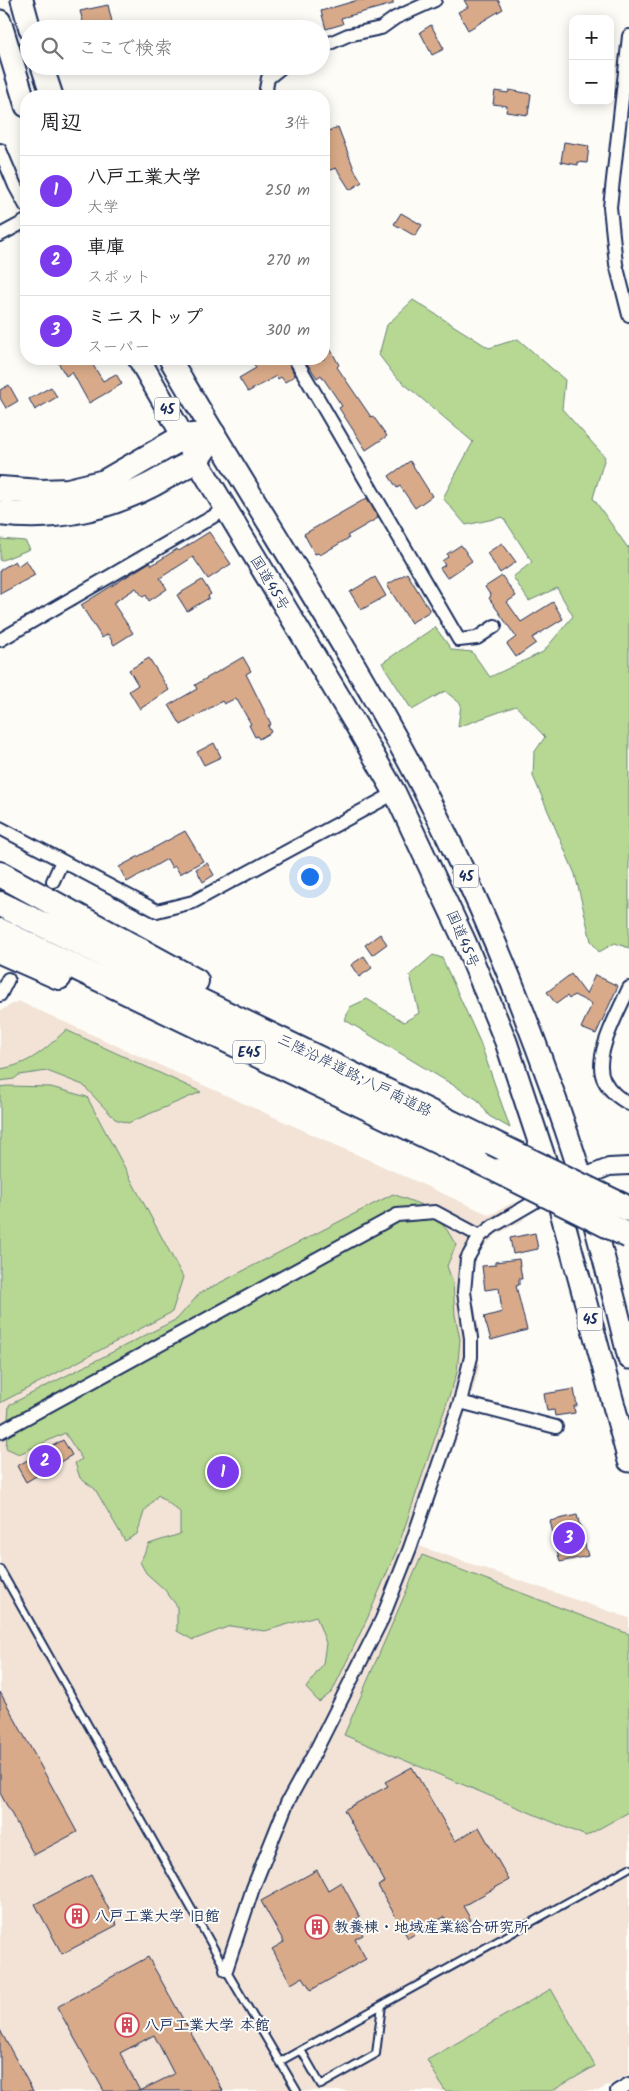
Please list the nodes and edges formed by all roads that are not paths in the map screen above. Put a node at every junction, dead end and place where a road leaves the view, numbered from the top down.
1 (22, 0) edge
2 (435, 0) edge
3 (28, 20) edge
4 (0, 21) edge
5 (629, 36) edge
6 (330, 43) edge
7 (45, 75) edge
8 (272, 75) edge
9 (21, 90) edge
10 (50, 90) edge
11 (266, 90) edge
12 (0, 150) edge
13 (20, 195) edge
14 (20, 224) edge
15 (0, 235) edge
16 (616, 264) junction
17 (629, 267) edge
18 (629, 314) edge
19 (142, 365) edge
20 (173, 365) edge
21 (299, 365) edge
22 (213, 434) junction
23 (183, 437) junction
24 (196, 459) junction
25 (0, 489) edge
26 (226, 509) junction
27 (0, 513) edge
28 (495, 626) dead end
29 (0, 640) edge
30 (395, 793) junction
31 (0, 828) edge
32 (62, 861) junction
33 (0, 874) edge
34 (53, 881) dead end
35 (0, 904) edge
36 (0, 931) edge
37 (0, 951) edge
38 (8, 979) dead end
39 (629, 988) edge
40 (0, 995) edge
41 (249, 1052) junction
42 (408, 1100) junction
43 (629, 1104) edge
44 (629, 1166) edge
45 (581, 1177) junction
46 (555, 1190) junction
47 (629, 1209) edge
48 (480, 1236) junction
49 (629, 1236) edge
50 (629, 1358) edge
51 (460, 1402) junction
52 (556, 1427) dead end
53 (0, 1432) edge
54 (629, 1461) edge
55 (0, 1570) edge
56 (629, 1868) edge
57 (226, 1970) junction
58 (382, 2005) junction
59 (302, 2050) junction
60 (281, 2061) junction
61 (629, 2084) edge
62 (297, 2091) edge
63 (617, 2091) edge

1 - 3 highway
2 - 6 street
4 - 9 highway
5 - 16 street
7 - 10 highway
8 - 11 street
12 - 13 street
14 - 15 street
16 - 17 street
16 - 18 street
19 - 23 highway, 45
20 - 22 highway, 45
21 - 28 street
22 - 23 highway
22 - 24 highway
22 - 45 highway, 国道45号 / 45
23 - 24 highway, 45
23 - 25 highway
24 - 26 highway, 国道45号 / 45
24 - 27 highway
26 - 29 street
26 - 30 highway, 国道45号 / 45
30 - 32 street
30 - 46 highway, 国道45号 / 45
31 - 32 street
32 - 34 street
33 - 42 highway
35 - 42 highway, 三陸沿岸道路;八戸南道路 / E45
36 - 41 highway, 三陸沿岸道路;八戸南道路 / E45
37 - 41 highway
38 - 40 street
39 - 43 street
41 - 49 highway, 三陸沿岸道路;八戸南道路 / E45, bridge
42 - 47 highway, 三陸沿岸道路;八戸南道路 / E45, bridge
44 - 45 street
45 - 46 street
45 - 50 highway, 国道45号 / 45
46 - 48 street
46 - 54 highway, 国道45号 / 45
48 - 51 street
48 - 53 street
51 - 52 street
51 - 57 street
55 - 57 lane
56 - 58 lane
57 - 60 lane
58 - 59 lane
58 - 59 lane
59 - 60 lane
60 - 62 lane
61 - 63 street

